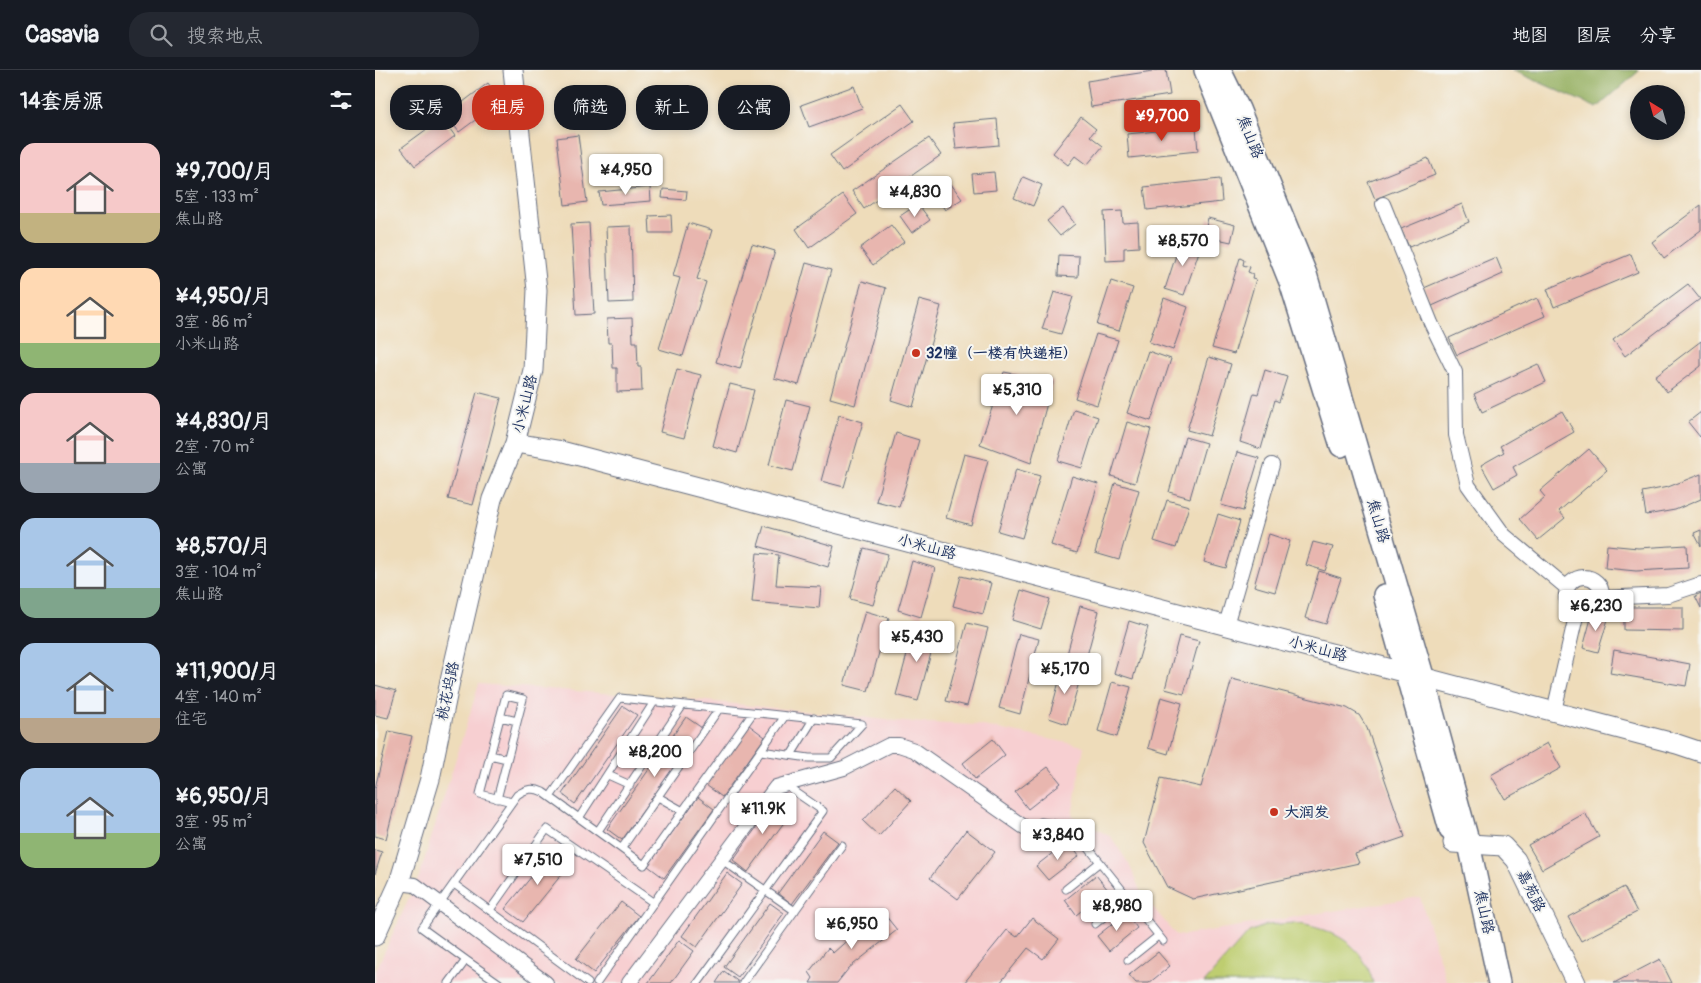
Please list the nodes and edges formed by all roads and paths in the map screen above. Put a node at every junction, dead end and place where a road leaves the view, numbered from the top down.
1 (513, 70) edge
2 (1205, 70) edge
3 (1220, 70) edge
4 (1383, 204) dead end
5 (515, 443) junction
6 (1272, 465) dead end
7 (1701, 584) edge
8 (1567, 588) junction
9 (1601, 598) junction
10 (1577, 612) junction
11 (1226, 625) junction
12 (1414, 674) junction
13 (654, 702) junction
14 (683, 705) junction
15 (719, 709) junction
16 (1554, 711) junction
17 (753, 713) junction
18 (785, 716) junction
19 (500, 717) junction
20 (814, 718) junction
21 (517, 721) junction
22 (761, 751) junction
23 (1701, 752) edge
24 (490, 755) junction
25 (791, 755) junction
26 (507, 759) junction
27 (608, 775) junction
28 (630, 785) junction
29 (785, 785) junction
30 (658, 796) junction
31 (550, 797) junction
32 (497, 799) junction
33 (512, 802) junction
34 (683, 811) junction
35 (579, 818) junction
36 (1023, 827) joint
37 (598, 831) junction
38 (1461, 843) junction
39 (843, 845) dead end
40 (622, 848) junction
41 (722, 860) junction
42 (1100, 862) junction
43 (399, 883) junction
44 (454, 884) junction
45 (1066, 889) dead end
46 (765, 890) junction
47 (1128, 898) junction
48 (654, 902) junction
49 (441, 904) junction
50 (489, 910) junction
51 (795, 911) junction
52 (1095, 924) dead end
53 (375, 936) edge
54 (466, 960) junction
55 (1128, 960) dead end
56 (449, 983) edge
57 (499, 983) edge
58 (546, 983) edge
59 (588, 983) edge
60 (597, 983) edge
61 (629, 983) edge
62 (698, 983) edge
63 (743, 983) edge
64 (1485, 983) edge
65 (1499, 983) edge
66 (1577, 983) edge

1 - 5 street, 小米山路
2 - 12 main road, 焦山路
3 - 12 main road, 焦山路
4 - 8 street
5 - 11 street, 小米山路
5 - 43 street, 桃花坞路
6 - 11 street
7 - 9 street
8 - 9 street
8 - 10 street
9 - 10 street
10 - 16 street
11 - 12 street, 小米山路
12 - 16 street, 小米山路
12 - 38 main road, 焦山路
13 - 14 lane
13 - 27 lane
13 - 31 lane
14 - 15 lane
14 - 28 lane
15 - 17 lane
15 - 30 lane
16 - 23 street, 小米山路
17 - 18 lane
17 - 34 lane
18 - 20 lane
18 - 22 lane
19 - 21 lane
19 - 21 lane
19 - 24 lane
20 - 25 lane
20 - 25 lane
21 - 26 lane
22 - 25 lane
22 - 48 lane
24 - 26 lane
24 - 32 lane
26 - 32 lane
27 - 28 lane
27 - 35 lane
28 - 37 lane
29 - 36 street
29 - 41 street
29 - 46 lane
30 - 34 lane
30 - 40 lane
31 - 33 lane
31 - 35 lane
32 - 33 lane
33 - 44 lane
34 - 40 lane
35 - 37 lane
36 - 42 lane
37 - 40 lane
38 - 64 main road, 焦山路
38 - 65 main road, 焦山路
38 - 66 street, 嘉苑路
39 - 51 lane
41 - 46 lane
41 - 61 street
42 - 45 lane
42 - 47 lane
43 - 49 street
43 - 53 street, 桃花坞路
44 - 49 lane
44 - 50 lane
46 - 51 lane
46 - 62 lane
47 - 52 lane
47 - 55 lane
48 - 50 lane
48 - 60 lane
49 - 54 lane
49 - 58 street
50 - 59 lane
51 - 63 lane
54 - 56 lane
54 - 57 lane

